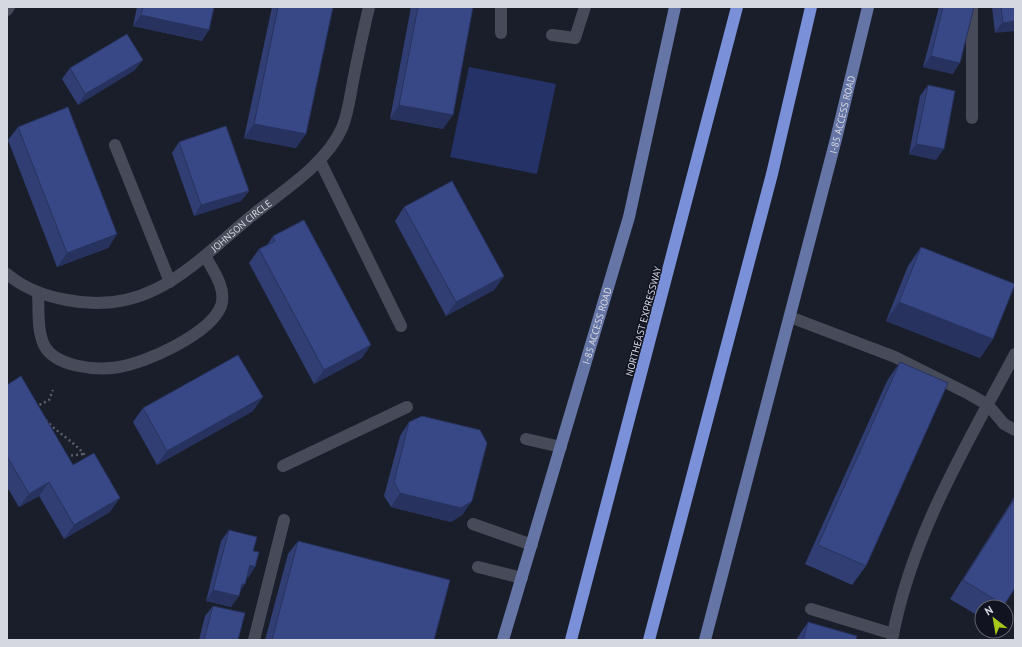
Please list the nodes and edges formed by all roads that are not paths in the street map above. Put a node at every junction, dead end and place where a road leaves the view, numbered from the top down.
1 (9, 7) edge
2 (369, 7) edge
3 (501, 7) edge
4 (586, 7) edge
5 (675, 7) edge
6 (737, 7) edge
7 (811, 7) edge
8 (868, 7) edge
9 (972, 7) edge
10 (7, 10) edge
11 (501, 33) dead end
12 (552, 34) dead end
13 (972, 118) dead end
14 (115, 145) dead end
15 (320, 161) junction
16 (205, 256) junction
17 (7, 274) edge
18 (170, 282) junction
19 (38, 294) junction
20 (790, 317) junction
21 (400, 326) dead end
22 (1015, 354) edge
23 (988, 405) junction
24 (407, 407) dead end
25 (1015, 430) edge
26 (526, 439) dead end
27 (561, 446) junction
28 (283, 466) dead end
29 (284, 520) dead end
30 (473, 524) dead end
31 (532, 545) junction
32 (478, 567) dead end
33 (522, 578) junction
34 (811, 609) dead end
35 (893, 637) edge
36 (254, 640) edge
37 (503, 640) edge
38 (571, 640) edge
39 (649, 640) edge
40 (705, 640) edge

1 - 10 street
2 - 15 street, JOHNSON CIRCLE
3 - 11 street
4 - 12 street
5 - 27 main road, I-85 ACCESS ROAD
6 - 38 highway, NORTHEAST EXPRESSWAY
7 - 39 highway
8 - 20 main road, I-85 ACCESS ROAD
9 - 13 street
14 - 18 street
15 - 16 street, JOHNSON CIRCLE
15 - 21 street
16 - 18 street, JOHNSON CIRCLE
16 - 19 street
17 - 19 street, JOHNSON CIRCLE
18 - 19 street, JOHNSON CIRCLE
20 - 23 street
20 - 40 main road, I-85 ACCESS ROAD
22 - 23 street
23 - 25 street
23 - 35 street
24 - 28 street
26 - 27 street
27 - 31 main road, I-85 ACCESS ROAD
29 - 36 street
30 - 31 street
31 - 33 main road, I-85 ACCESS ROAD
32 - 33 street
33 - 37 main road, I-85 ACCESS ROAD
34 - 35 street

